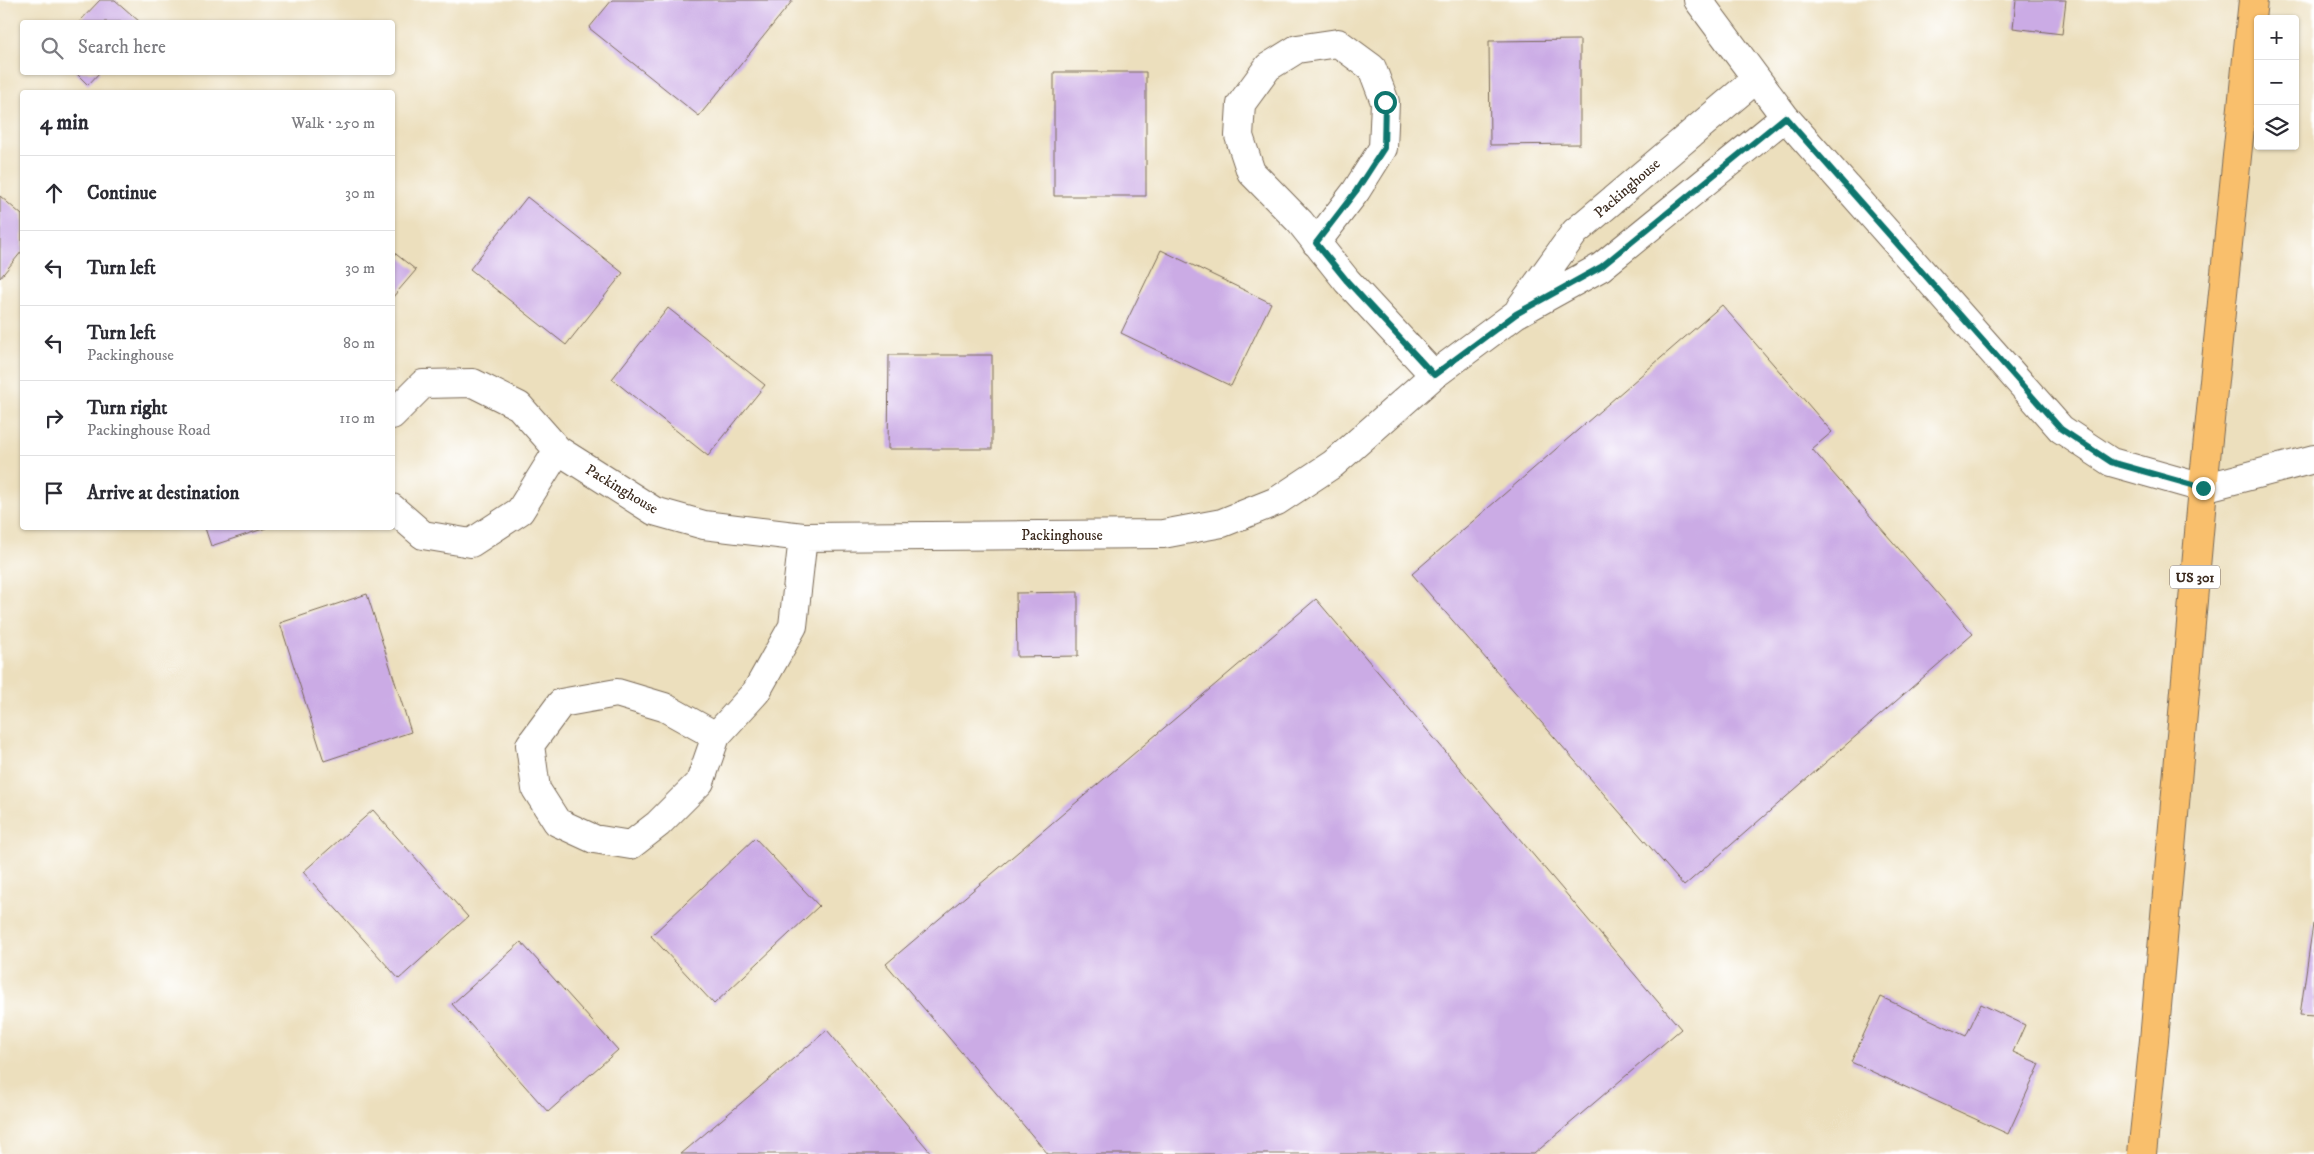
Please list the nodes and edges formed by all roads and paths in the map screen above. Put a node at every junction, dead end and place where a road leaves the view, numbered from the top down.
1 (1698, 0) edge
2 (2253, 0) edge
3 (1756, 79) junction
4 (1785, 117) junction
5 (1316, 243) junction
6 (1516, 314) junction
7 (1434, 375) junction
8 (395, 411) edge
9 (558, 450) junction
10 (2314, 459) edge
11 (2203, 488) junction
12 (395, 511) edge
13 (803, 537) junction
14 (716, 736) junction
15 (2142, 1154) edge

1 - 3 street
2 - 11 main road, US 301
3 - 4 street
3 - 6 street, Packinghouse
4 - 6 street, Packinghouse
4 - 11 street
5 - 5 street
5 - 7 street
6 - 7 street, Packinghouse
7 - 13 street, Packinghouse
8 - 9 street, Packinghouse
9 - 12 street
9 - 13 street, Packinghouse
10 - 11 street
11 - 15 main road, US 301
13 - 14 street
14 - 14 street

